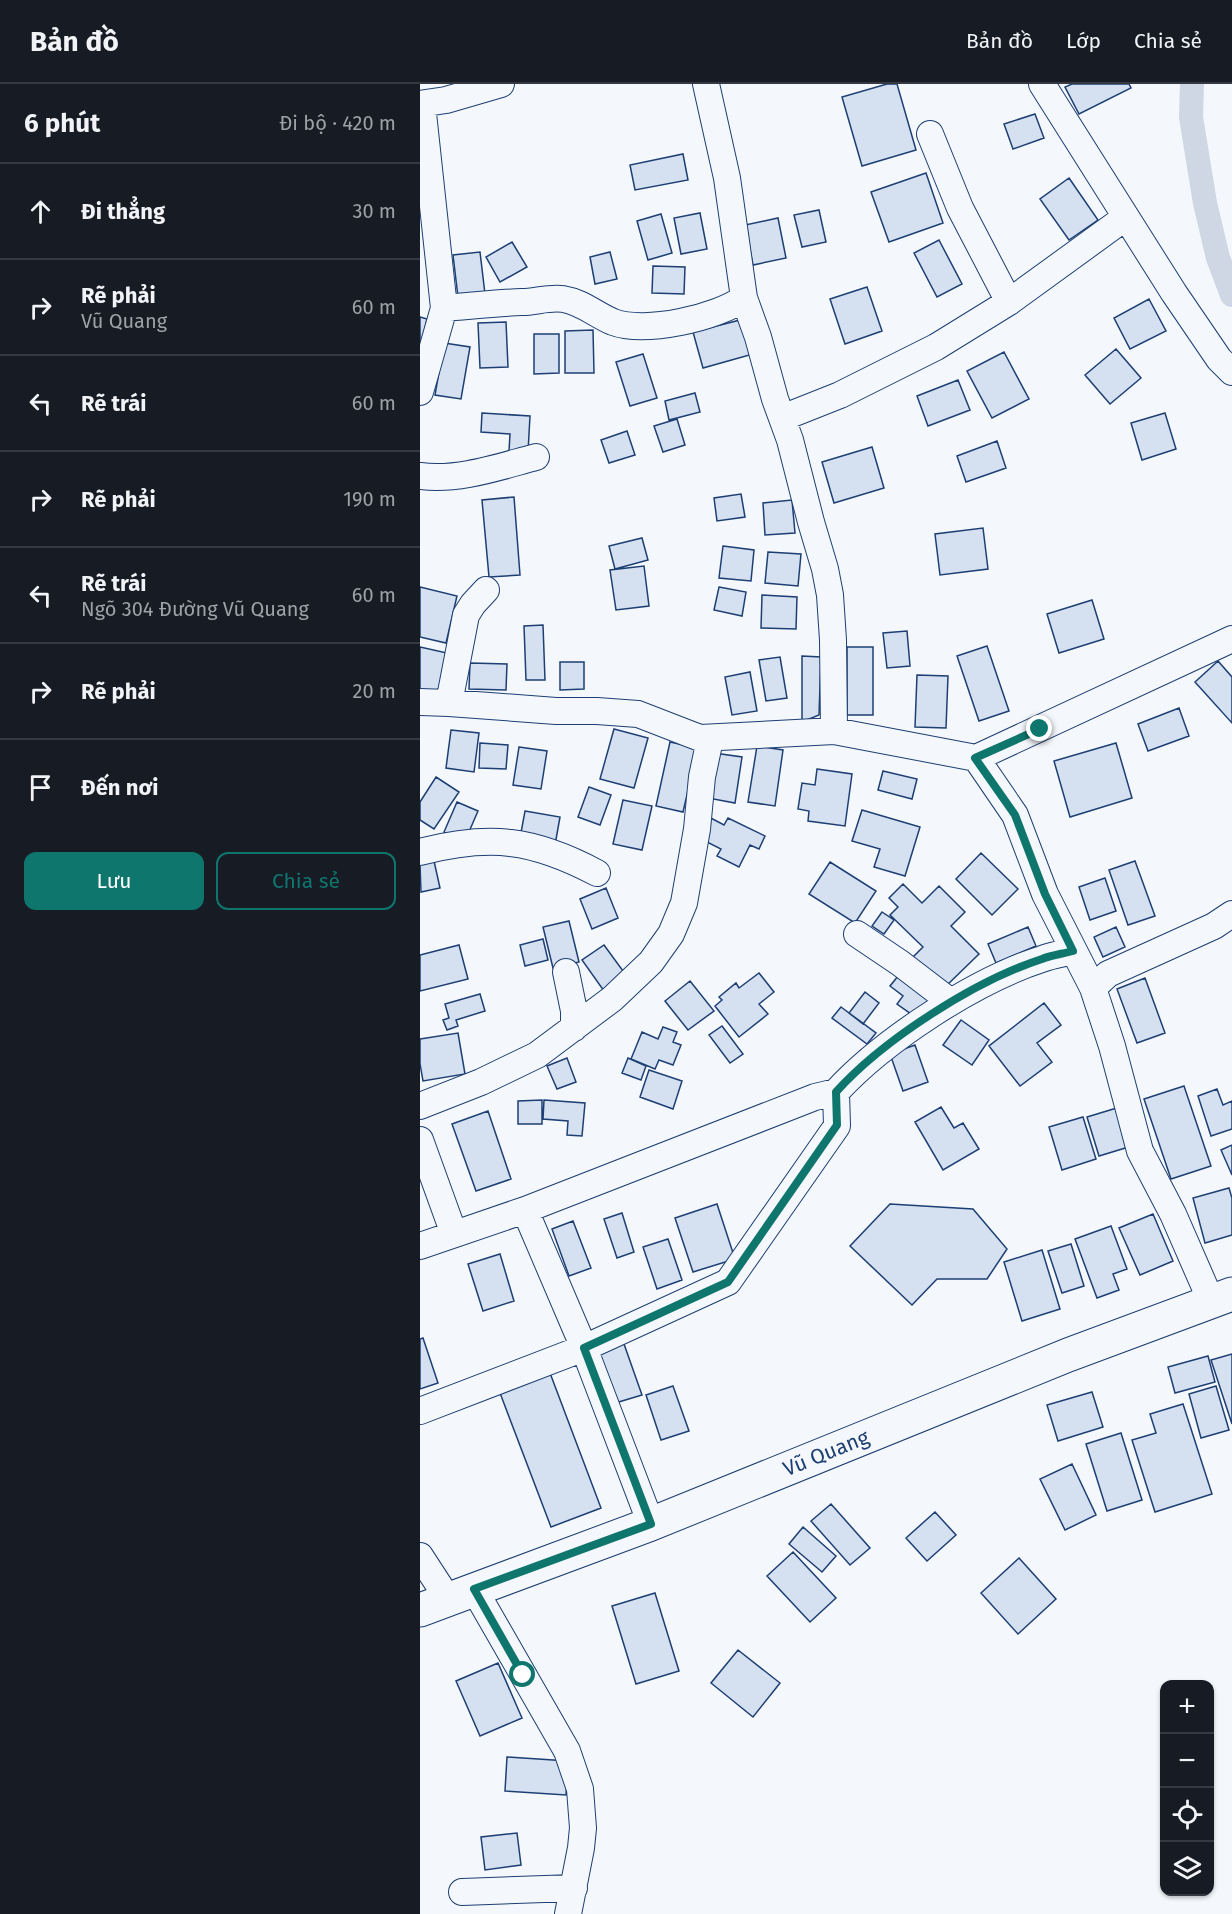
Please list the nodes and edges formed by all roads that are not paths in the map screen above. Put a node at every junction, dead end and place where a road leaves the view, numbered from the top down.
1 (501, 84) edge
2 (706, 84) edge
3 (1042, 84) edge
4 (421, 104) edge
5 (930, 134) dead end
6 (1126, 217) junction
7 (744, 298) junction
8 (1010, 302) junction
9 (444, 308) junction
10 (1232, 372) edge
11 (420, 392) edge
12 (782, 418) junction
13 (536, 458) dead end
14 (420, 476) edge
15 (486, 590) dead end
16 (1232, 639) edge
17 (420, 702) edge
18 (449, 703) junction
19 (834, 731) junction
20 (710, 739) junction
21 (975, 758) junction
22 (420, 852) edge
23 (597, 873) dead end
24 (1232, 914) edge
25 (857, 934) dead end
26 (1073, 951) junction
27 (566, 972) dead end
28 (1093, 988) junction
29 (951, 1002) junction
30 (574, 1028) junction
31 (836, 1092) junction
32 (420, 1106) edge
33 (420, 1140) edge
34 (525, 1210) junction
35 (454, 1234) junction
36 (420, 1246) edge
37 (1222, 1297) edge
38 (584, 1348) junction
39 (420, 1411) edge
40 (651, 1524) junction
41 (420, 1556) edge
42 (447, 1599) edge
43 (574, 1888) junction
44 (462, 1892) dead end
45 (568, 1914) edge

1 - 4 street
2 - 7 street
3 - 6 street
4 - 9 street
5 - 8 street
6 - 8 street
6 - 10 street
7 - 9 street
7 - 12 street
8 - 12 street
9 - 11 street
12 - 19 street
13 - 14 street
15 - 18 street
16 - 21 street
17 - 18 street
18 - 20 street
19 - 20 street
19 - 21 street
20 - 30 street
21 - 26 street
22 - 23 street
24 - 28 street
25 - 29 street
26 - 28 street
26 - 29 street
27 - 30 street
28 - 37 street
29 - 31 street
30 - 32 street
31 - 34 street
31 - 38 street
33 - 35 street
34 - 35 street
34 - 38 street
35 - 36 street
37 - 40 main road, Vũ Quang
38 - 39 street
38 - 40 street
40 - 42 main road, Vũ Quang
41 - 42 street
42 - 43 street
43 - 44 street
43 - 45 street

